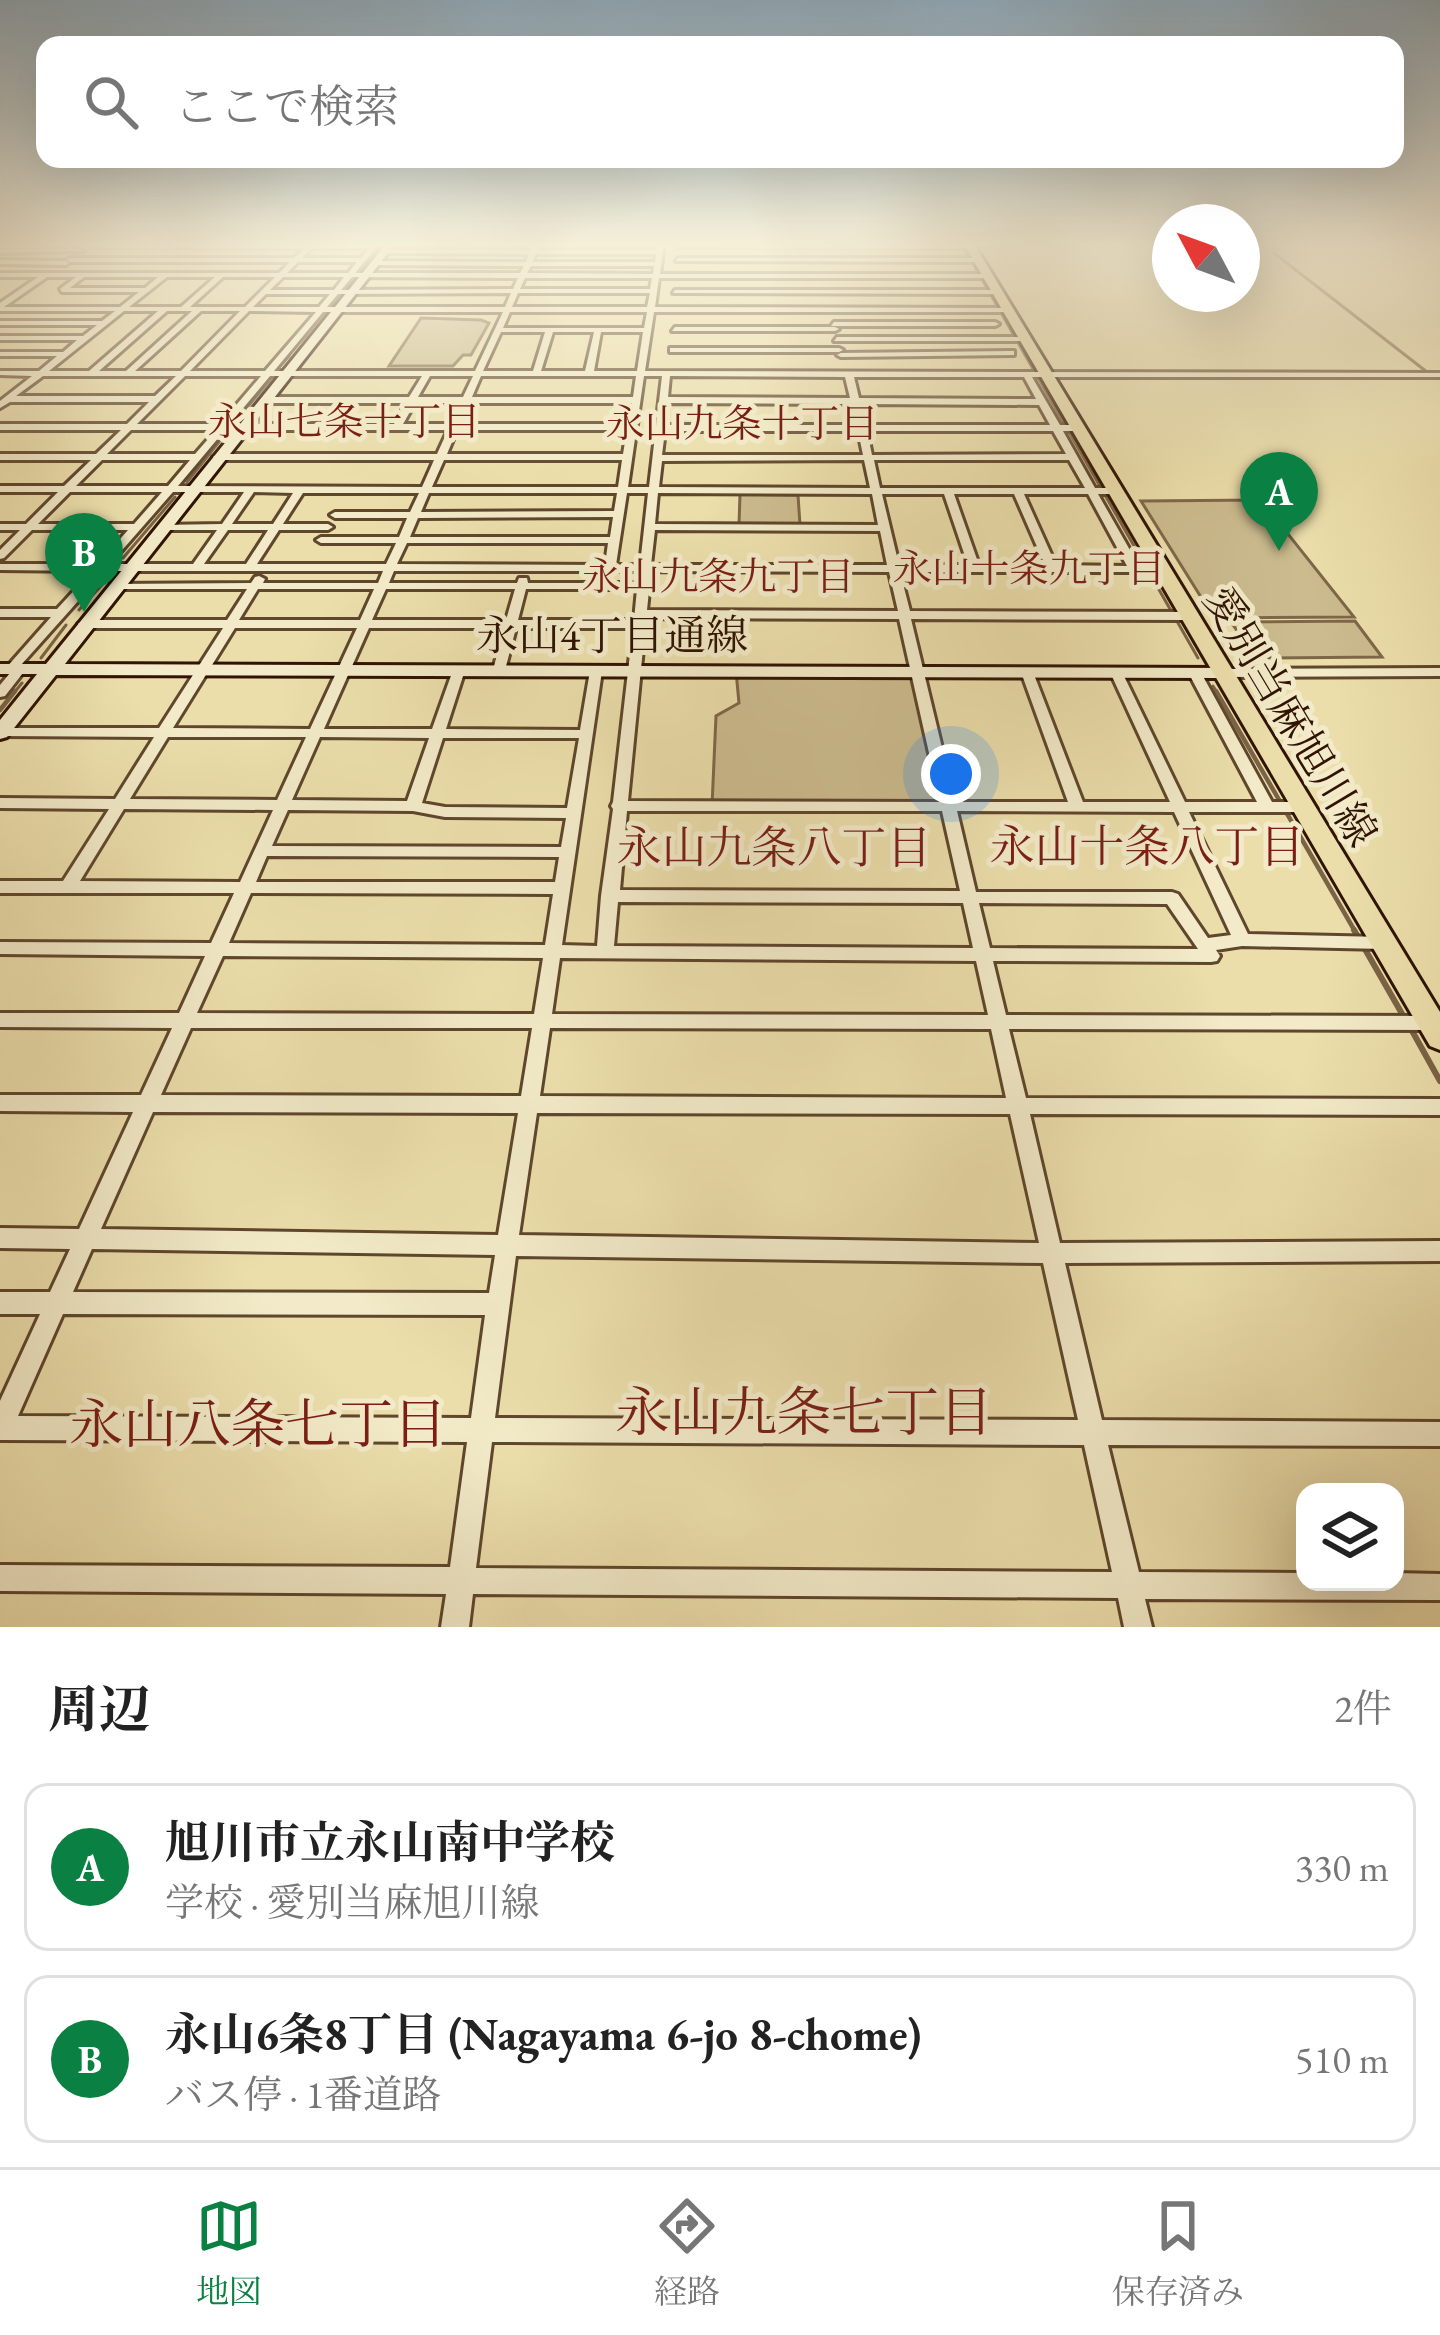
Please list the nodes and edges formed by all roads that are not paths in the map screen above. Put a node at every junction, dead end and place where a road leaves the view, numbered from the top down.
1 (107, 320) edge
2 (152, 320) edge
3 (187, 320) edge
4 (235, 320) edge
5 (319, 320) edge
6 (323, 320) edge
7 (502, 320) edge
8 (649, 320) edge
9 (675, 320) edge
10 (833, 320) edge
11 (918, 320) edge
12 (926, 320) edge
13 (1004, 320) edge
14 (0, 323) edge
15 (103, 323) junction
16 (920, 325) junction
17 (675, 329) junction
18 (498, 330) junction
19 (550, 330) junction
20 (598, 330) junction
21 (647, 330) junction
22 (0, 338) edge
23 (84, 338) junction
24 (837, 339) junction
25 (925, 339) junction
26 (1016, 343) junction
27 (673, 350) junction
28 (0, 354) edge
29 (65, 354) junction
30 (931, 355) junction
31 (0, 373) edge
32 (41, 373) junction
33 (91, 373) junction
34 (128, 373) junction
35 (183, 373) junction
36 (268, 373) junction
37 (288, 373) junction
38 (378, 374) junction
39 (427, 374) junction
40 (478, 374) junction
41 (536, 374) junction
42 (589, 374) junction
43 (641, 374) junction
44 (668, 374) junction
45 (848, 374) junction
46 (938, 374) junction
47 (1037, 374) junction
48 (1440, 375) edge
49 (157, 399) junction
50 (266, 400) junction
51 (361, 400) junction
52 (412, 400) junction
53 (465, 400) junction
54 (636, 400) junction
55 (663, 400) junction
56 (3, 401) edge
57 (856, 401) junction
58 (1042, 401) junction
59 (0, 427) edge
60 (129, 427) junction
61 (222, 427) junction
62 (242, 427) junction
63 (343, 427) junction
64 (397, 427) junction
65 (453, 427) junction
66 (633, 427) junction
67 (660, 428) junction
68 (861, 428) junction
69 (1067, 428) junction
70 (0, 457) edge
71 (100, 457) junction
72 (198, 457) junction
73 (218, 457) junction
74 (440, 457) junction
75 (628, 457) junction
76 (1072, 457) junction
77 (656, 458) junction
78 (869, 458) junction
79 (0, 490) edge
80 (67, 490) junction
81 (170, 490) junction
82 (194, 490) junction
83 (251, 490) junction
84 (300, 490) junction
85 (349, 490) junction
86 (425, 490) junction
87 (623, 490) junction
88 (653, 490) junction
89 (948, 490) junction
90 (877, 491) junction
91 (1018, 491) junction
92 (1104, 491) junction
93 (414, 514) junction
94 (618, 514) junction
95 (335, 515) junction
96 (0, 526) edge
97 (165, 526) junction
98 (226, 526) junction
99 (276, 526) junction
100 (30, 527) junction
101 (133, 527) junction
102 (328, 527) junction
103 (649, 527) junction
104 (884, 528) junction
105 (403, 539) junction
106 (321, 540) junction
107 (614, 540) junction
108 (0, 556) edge
109 (0, 567) edge
110 (133, 567) junction
111 (99, 568) junction
112 (196, 568) junction
113 (249, 568) junction
114 (267, 568) junction
115 (305, 568) junction
116 (390, 568) junction
117 (525, 568) junction
118 (610, 568) junction
119 (646, 568) junction
120 (894, 568) junction
121 (975, 569) junction
122 (1052, 569) junction
123 (1148, 569) junction
124 (255, 585) junction
125 (382, 585) junction
126 (115, 586) junction
127 (521, 586) junction
128 (643, 586) junction
129 (0, 614) edge
130 (59, 614) junction
131 (905, 615) junction
132 (1180, 616) junction
133 (639, 619) junction
134 (84, 624) junction
135 (231, 624) junction
136 (510, 624) junction
137 (365, 625) junction
138 (10, 669) edge
139 (50, 669) junction
140 (203, 669) junction
141 (343, 670) junction
142 (459, 670) junction
143 (500, 670) junction
144 (596, 670) junction
145 (634, 671) junction
146 (918, 671) junction
147 (1027, 672) junction
148 (1116, 672) junction
149 (1194, 672) junction
150 (1440, 672) edge
151 (1224, 673) junction
152 (0, 693) edge
153 (1, 732) edge
154 (316, 733) junction
155 (437, 733) junction
156 (162, 734) junction
157 (586, 734) junction
158 (0, 803) edge
159 (118, 805) junction
160 (282, 805) junction
161 (413, 806) junction
162 (619, 806) junction
163 (1180, 807) junction
164 (1284, 807) junction
165 (950, 808) junction
166 (1078, 808) junction
167 (573, 813) junction
168 (262, 851) junction
169 (567, 852) junction
170 (0, 887) edge
171 (68, 887) junction
172 (245, 889) junction
173 (562, 889) junction
174 (609, 896) junction
175 (969, 897) junction
176 (1242, 940) junction
177 (1370, 943) junction
178 (1204, 945) junction
179 (0, 948) edge
180 (217, 949) junction
181 (551, 952) junction
182 (605, 952) junction
183 (982, 955) junction
184 (185, 1019) junction
185 (0, 1020) edge
186 (541, 1023) junction
187 (998, 1023) junction
188 (1421, 1027) edge
189 (0, 1102) edge
190 (148, 1103) junction
191 (529, 1105) junction
192 (1017, 1107) junction
193 (1440, 1107) edge
194 (0, 1238) edge
195 (87, 1238) junction
196 (508, 1244) junction
197 (1440, 1251) edge
198 (1052, 1252) junction
199 (0, 1303) edge
200 (58, 1303) junction
201 (498, 1304) junction
202 (0, 1428) edge
203 (481, 1430) junction
204 (1440, 1434) edge
205 (1094, 1435) junction
206 (0, 1579) edge
207 (461, 1581) junction
208 (1128, 1587) junction
209 (1440, 1588) edge
210 (454, 1627) edge
211 (1138, 1627) edge

1 - 15 street
2 - 33 street
3 - 34 street
4 - 35 street
5 - 36 street
6 - 37 street
7 - 18 street
8 - 21 street
9 - 17 street
10 - 24 street
11 - 16 street
12 - 16 street
13 - 26 main road, 愛別当麻旭川線
14 - 15 street
15 - 23 street
16 - 24 street
16 - 25 street
17 - 24 street
17 - 27 street
18 - 19 street
18 - 40 street
19 - 20 street
19 - 41 street
20 - 21 street
20 - 42 street
21 - 43 street
22 - 23 street
23 - 29 street
24 - 25 street
24 - 27 street
24 - 30 street
24 - 45 street
25 - 26 street
25 - 30 street
26 - 30 street
26 - 47 main road, 愛別当麻旭川線
27 - 44 street
28 - 29 street
29 - 32 street
30 - 46 street
31 - 32 street
32 - 33 street
32 - 56 street
33 - 34 street
34 - 35 street
35 - 36 street
35 - 49 street
36 - 37 street
36 - 61 street
37 - 38 street
37 - 50 street
38 - 39 street
38 - 51 street
39 - 40 street
39 - 52 street
40 - 41 street
40 - 53 street
41 - 42 street
42 - 43 street
43 - 44 street
43 - 54 street
44 - 45 street
44 - 55 street
45 - 46 street
45 - 57 street
46 - 47 street
47 - 48 street
47 - 58 street
47 - 69 main road, 愛別当麻旭川線
49 - 56 street
49 - 60 street
50 - 51 street
50 - 62 street
51 - 52 street
51 - 63 street
52 - 53 street
52 - 64 street
53 - 54 street
53 - 65 street
54 - 66 street
55 - 57 street
55 - 67 street
57 - 58 street
57 - 68 street
58 - 69 street
59 - 60 street
60 - 61 street
60 - 71 street
61 - 62 street
61 - 72 street
62 - 63 street
62 - 73 street
63 - 64 street
64 - 65 street
65 - 66 street
65 - 74 street
66 - 75 street
67 - 68 street
67 - 77 street
68 - 69 street
68 - 78 street
69 - 76 street
69 - 92 main road, 愛別当麻旭川線
70 - 71 street
71 - 72 street
71 - 80 street
72 - 81 street
73 - 74 street
73 - 82 street
74 - 75 street
74 - 86 street
75 - 87 street
76 - 78 street
76 - 92 street
77 - 78 street
77 - 88 street
78 - 90 street
79 - 80 street
80 - 81 street
80 - 100 street
81 - 82 street
81 - 101 street
82 - 83 street
82 - 97 street
83 - 84 street
83 - 98 street
84 - 85 street
84 - 99 street
85 - 86 street
85 - 95 street
86 - 87 street
86 - 93 street
87 - 88 street
87 - 94 street
88 - 90 street
88 - 103 street
89 - 90 street
89 - 91 street
89 - 121 street
90 - 104 street
91 - 92 street
91 - 122 street
92 - 123 main road, 愛別当麻旭川線
93 - 94 street
93 - 95 street
93 - 105 street
94 - 107 street
95 - 102 street
96 - 100 street
97 - 98 street
97 - 110 street
98 - 99 street
98 - 112 street
99 - 102 street
99 - 113 street
100 - 101 street
100 - 108 street
101 - 111 street
102 - 106 street
103 - 104 street
103 - 119 street
104 - 120 street
105 - 106 street
105 - 107 street
105 - 116 street
106 - 115 street
107 - 118 street
109 - 111 street
110 - 111 street
110 - 112 street
110 - 126 street
111 - 130 street
112 - 113 street
113 - 114 street
114 - 115 street
114 - 124 street
115 - 116 street
116 - 117 street
116 - 125 street
117 - 118 street
117 - 127 street
118 - 119 street
119 - 120 street
119 - 128 street
120 - 121 street
120 - 131 street
121 - 122 street
122 - 123 street
123 - 132 main road, 愛別当麻旭川線
124 - 125 street
124 - 126 street
124 - 135 street
125 - 127 street
125 - 137 street
126 - 134 street
127 - 128 street
127 - 136 street
128 - 133 street
129 - 130 street
130 - 138 street
131 - 132 street
131 - 133 street
131 - 146 street
132 - 151 main road, 愛別当麻旭川線
133 - 136 street
133 - 145 street
134 - 135 street
134 - 139 street
135 - 137 street
135 - 140 street
136 - 137 street
136 - 143 street
137 - 141 street
138 - 139 street, 永山4丁目通線
138 - 152 street
139 - 140 street, 永山4丁目通線
139 - 153 street
140 - 141 street, 永山4丁目通線
140 - 156 street
141 - 142 street, 永山4丁目通線
141 - 154 street
142 - 143 street, 永山4丁目通線
142 - 155 street
143 - 144 street, 永山4丁目通線
144 - 145 street, 永山4丁目通線
144 - 157 street
145 - 146 street, 永山4丁目通線
145 - 162 street
146 - 147 street, 永山4丁目通線
146 - 165 street
147 - 148 street, 永山4丁目通線
147 - 166 street
148 - 149 street, 永山4丁目通線
148 - 163 street
149 - 151 street, 永山4丁目通線
149 - 164 street
150 - 151 street
151 - 164 main road, 愛別当麻旭川線
153 - 156 street
154 - 155 street
154 - 156 street
154 - 160 street
155 - 157 street
155 - 161 street
156 - 159 street
157 - 167 street
158 - 159 street
159 - 160 street
159 - 171 street
160 - 161 street
160 - 168 street
161 - 167 street
162 - 165 street
162 - 174 street
163 - 164 street
163 - 166 street
163 - 176 street
164 - 177 main road, 愛別当麻旭川線
165 - 166 street
165 - 175 street
167 - 169 street
168 - 169 street
168 - 172 street
169 - 173 street
170 - 171 street
171 - 172 street
172 - 173 street
172 - 180 street
173 - 181 street
174 - 175 street
174 - 182 street
175 - 178 street
175 - 183 street
176 - 177 street
176 - 178 street
177 - 188 main road, 愛別当麻旭川線
178 - 183 street
179 - 180 street
180 - 181 street
180 - 184 street
181 - 182 street
181 - 186 street
182 - 183 street
183 - 187 street
184 - 185 street
184 - 186 street
184 - 190 street
186 - 187 street
186 - 191 street
187 - 188 street
187 - 192 street
189 - 190 street
190 - 191 street
190 - 195 street
191 - 192 street
191 - 196 street
192 - 193 street
192 - 198 street
194 - 195 street
195 - 196 street
195 - 200 street
196 - 198 street
196 - 201 street
197 - 198 street
198 - 205 street
199 - 200 street
200 - 201 street
200 - 202 street
201 - 203 street
202 - 203 street
203 - 205 street
203 - 207 street
204 - 205 street
205 - 208 street
206 - 207 street
207 - 208 street
207 - 210 street
208 - 209 street
208 - 211 street

